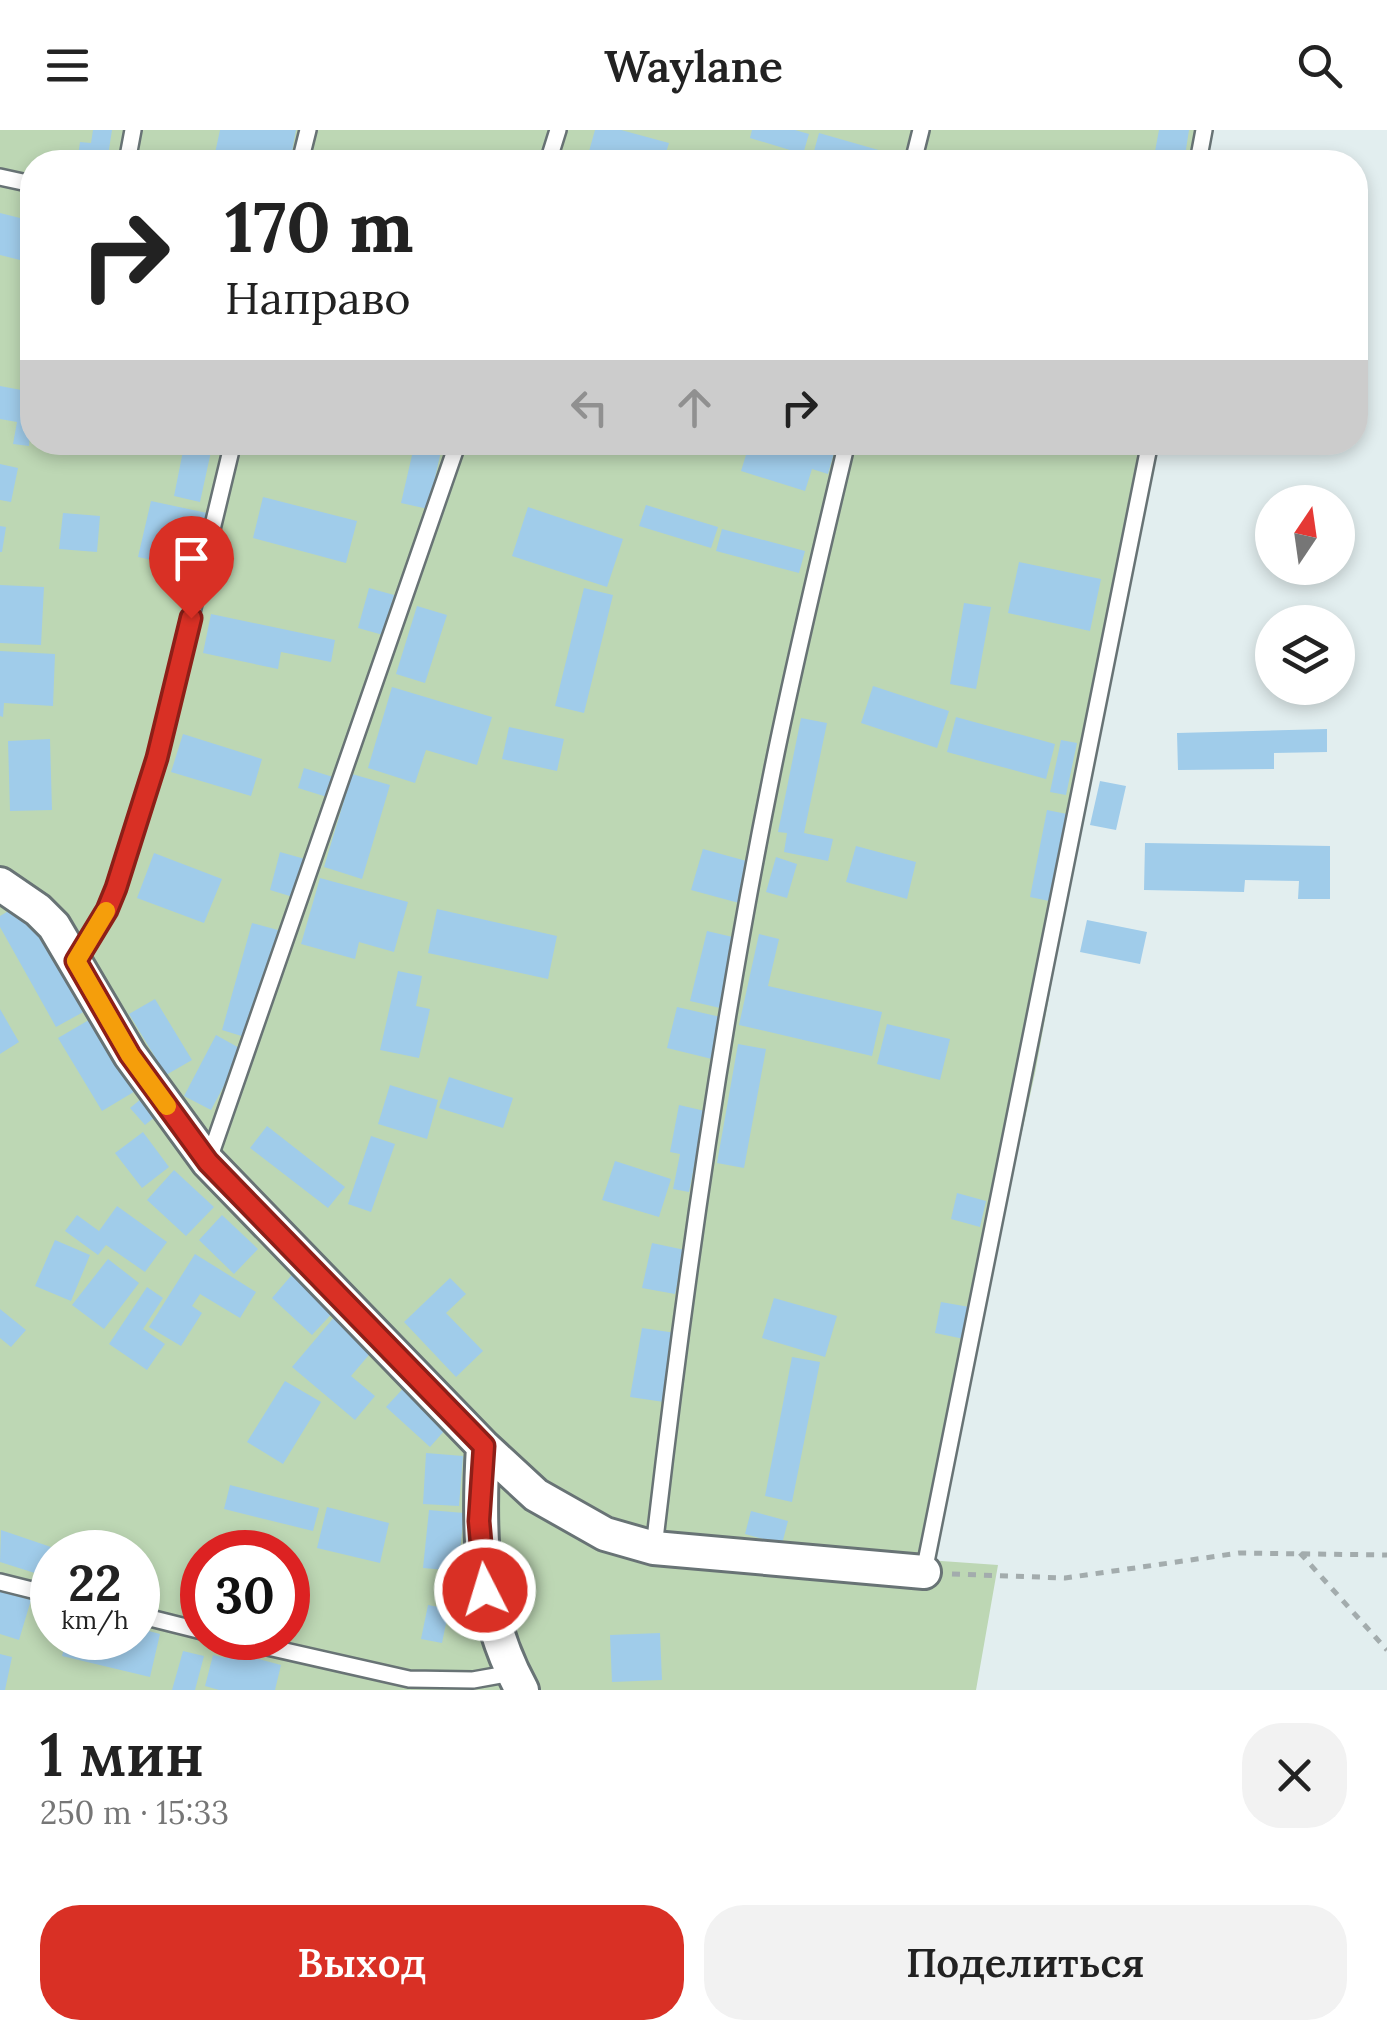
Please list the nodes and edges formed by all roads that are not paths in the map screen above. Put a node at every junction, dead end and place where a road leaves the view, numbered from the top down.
1 (230, 455) edge
2 (453, 455) edge
3 (844, 455) edge
4 (1147, 455) edge
5 (0, 884) edge
6 (76, 961) junction
7 (208, 1162) junction
8 (484, 1446) junction
9 (654, 1548) junction
10 (924, 1572) joint
11 (0, 1582) edge
12 (30, 1590) edge
13 (310, 1657) edge
14 (517, 1682) edge

1 - 6 lane
2 - 7 lane
3 - 9 lane
4 - 10 lane
5 - 6 street
6 - 7 street
7 - 8 street
8 - 9 street
8 - 14 street
9 - 10 street
11 - 12 lane
13 - 14 lane

